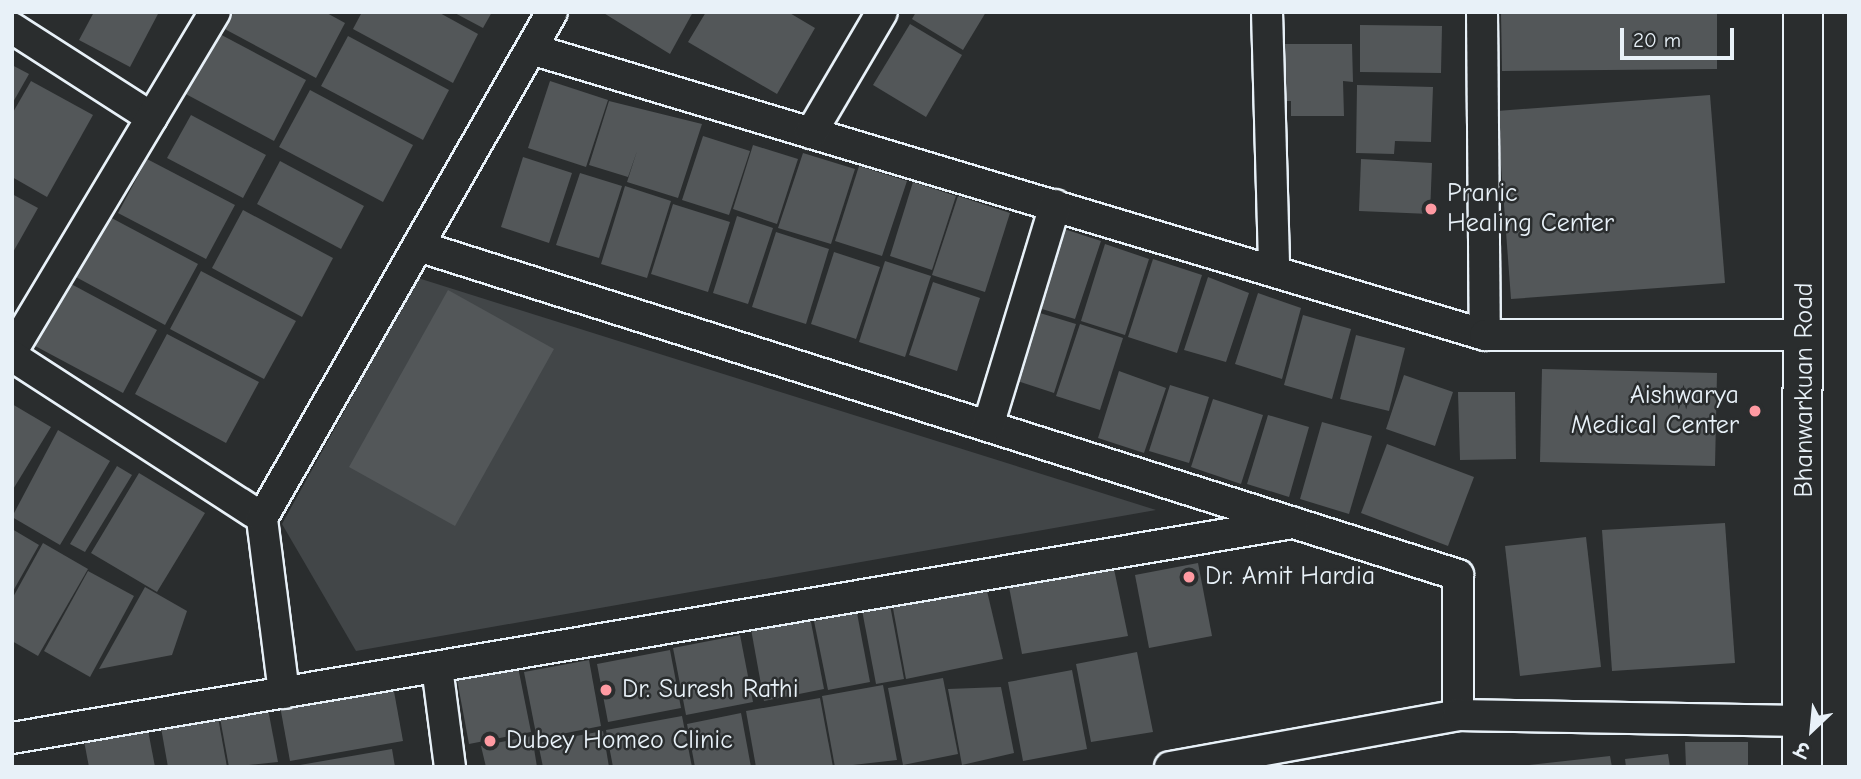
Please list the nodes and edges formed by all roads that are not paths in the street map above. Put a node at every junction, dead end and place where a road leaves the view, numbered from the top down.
1 (215, 12) edge
2 (552, 12) edge
3 (882, 12) edge
4 (1267, 12) edge
5 (1482, 12) edge
6 (1803, 12) edge
7 (12, 28) edge
8 (531, 49) junction
9 (152, 118) junction
10 (811, 133) junction
11 (1055, 205) junction
12 (418, 246) junction
13 (1273, 270) junction
14 (1485, 335) junction
15 (1807, 335) junction
16 (12, 351) edge
17 (12, 356) edge
18 (988, 426) junction
19 (262, 518) junction
20 (1293, 523) junction
21 (436, 667) junction
22 (284, 693) junction
23 (1458, 715) junction
24 (1801, 722) junction
25 (12, 738) edge
26 (450, 767) edge
27 (1170, 767) edge
28 (1802, 767) edge

1 - 9 street
2 - 8 street
3 - 10 street
4 - 13 street
5 - 14 street
6 - 15 main road, Bhanwarkuan Road
7 - 9 street
8 - 10 street
8 - 12 street
9 - 16 street
10 - 11 street
11 - 13 street
11 - 18 street
12 - 18 street
12 - 19 street
13 - 14 street
14 - 15 street
15 - 24 main road, Bhanwarkuan Road
17 - 19 street
18 - 20 street
19 - 22 street
20 - 21 street
20 - 23 street
21 - 22 street
21 - 26 street
22 - 25 street
23 - 24 street
23 - 27 street
24 - 28 main road, Bhanwarkuan Road

